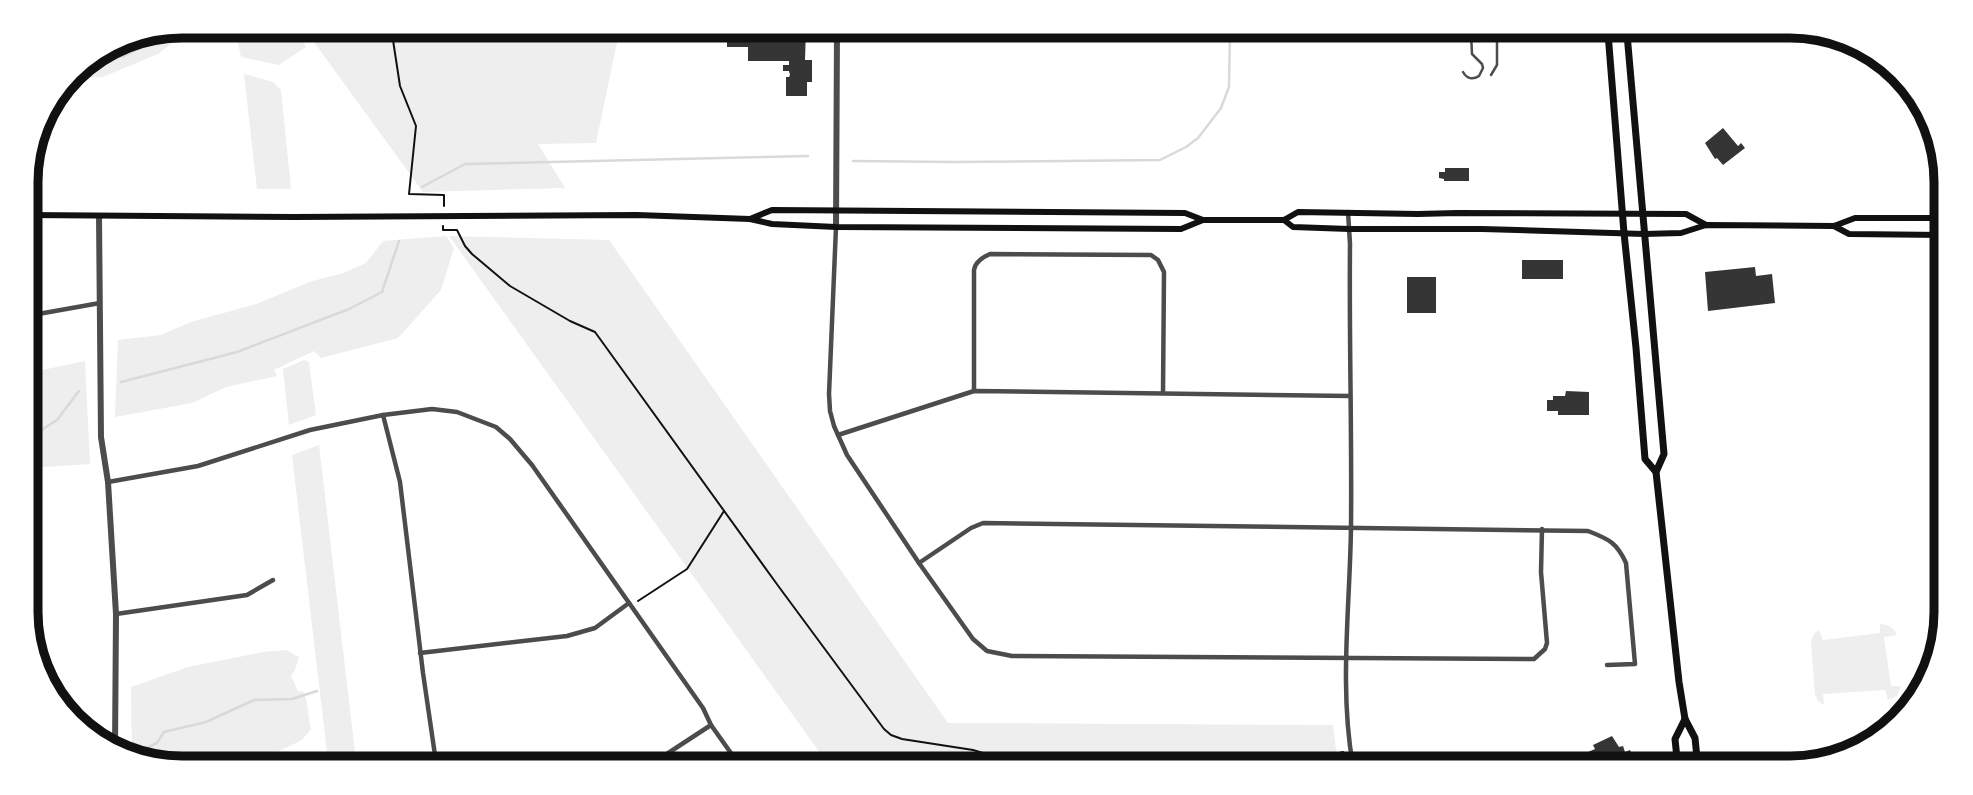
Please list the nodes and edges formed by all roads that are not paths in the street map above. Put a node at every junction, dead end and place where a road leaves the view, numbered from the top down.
1 (1471, 38) edge
2 (1497, 38) edge
3 (1608, 38) edge
4 (1627, 38) edge
5 (837, 39) edge
6 (1463, 72) dead end
7 (1491, 75) dead end
8 (836, 211) junction
9 (1348, 212) junction
10 (1623, 214) junction
11 (1643, 214) junction
12 (39, 215) edge
13 (99, 216) junction
14 (1934, 218) edge
15 (750, 219) junction
16 (1203, 220) junction
17 (1284, 220) junction
18 (1706, 225) junction
19 (1834, 226) junction
20 (836, 227) junction
21 (1349, 229) junction
22 (1624, 233) junction
23 (1644, 234) junction
24 (1934, 234) edge
25 (100, 303) junction
26 (39, 314) edge
27 (974, 391) junction
28 (1163, 393) junction
29 (1350, 396) junction
30 (383, 415) junction
31 (838, 435) junction
32 (1656, 472) junction
33 (108, 482) junction
34 (1351, 527) junction
35 (1542, 530) junction
36 (919, 563) junction
37 (273, 580) dead end
38 (629, 603) junction
39 (116, 614) junction
40 (420, 653) junction
41 (1347, 658) junction
42 (1607, 665) dead end
43 (1685, 719) junction
44 (711, 725) junction
45 (115, 740) edge
46 (435, 756) edge
47 (664, 756) edge
48 (733, 756) edge
49 (1351, 756) edge
50 (1677, 756) edge
51 (1697, 756) edge

1 - 6 lane
2 - 7 lane
3 - 10 main road
4 - 11 main road
5 - 8 street
8 - 15 main road
8 - 16 main road
8 - 20 street
9 - 10 main road
9 - 17 main road
9 - 21 street
10 - 11 main road
10 - 22 main road
11 - 18 main road
11 - 23 main road
12 - 13 main road
13 - 15 main road
13 - 25 street
14 - 19 main road
15 - 20 main road
16 - 17 main road
16 - 20 main road
17 - 21 main road
18 - 19 main road
18 - 23 main road
19 - 24 main road
20 - 31 street
21 - 22 main road
21 - 29 street
22 - 23 main road
22 - 32 main road
23 - 32 main road
25 - 26 street
25 - 33 street
27 - 28 street
27 - 28 street
27 - 31 street
28 - 29 street
29 - 34 street
30 - 33 street
30 - 38 street
30 - 40 street
31 - 36 street
32 - 43 main road
33 - 39 street
34 - 35 street
34 - 36 street
34 - 41 street
35 - 41 street
35 - 42 street
36 - 41 street
37 - 39 street
38 - 40 street
38 - 44 street
39 - 45 street
40 - 46 street
41 - 49 street
43 - 50 main road
43 - 51 main road
44 - 47 street
44 - 48 street

